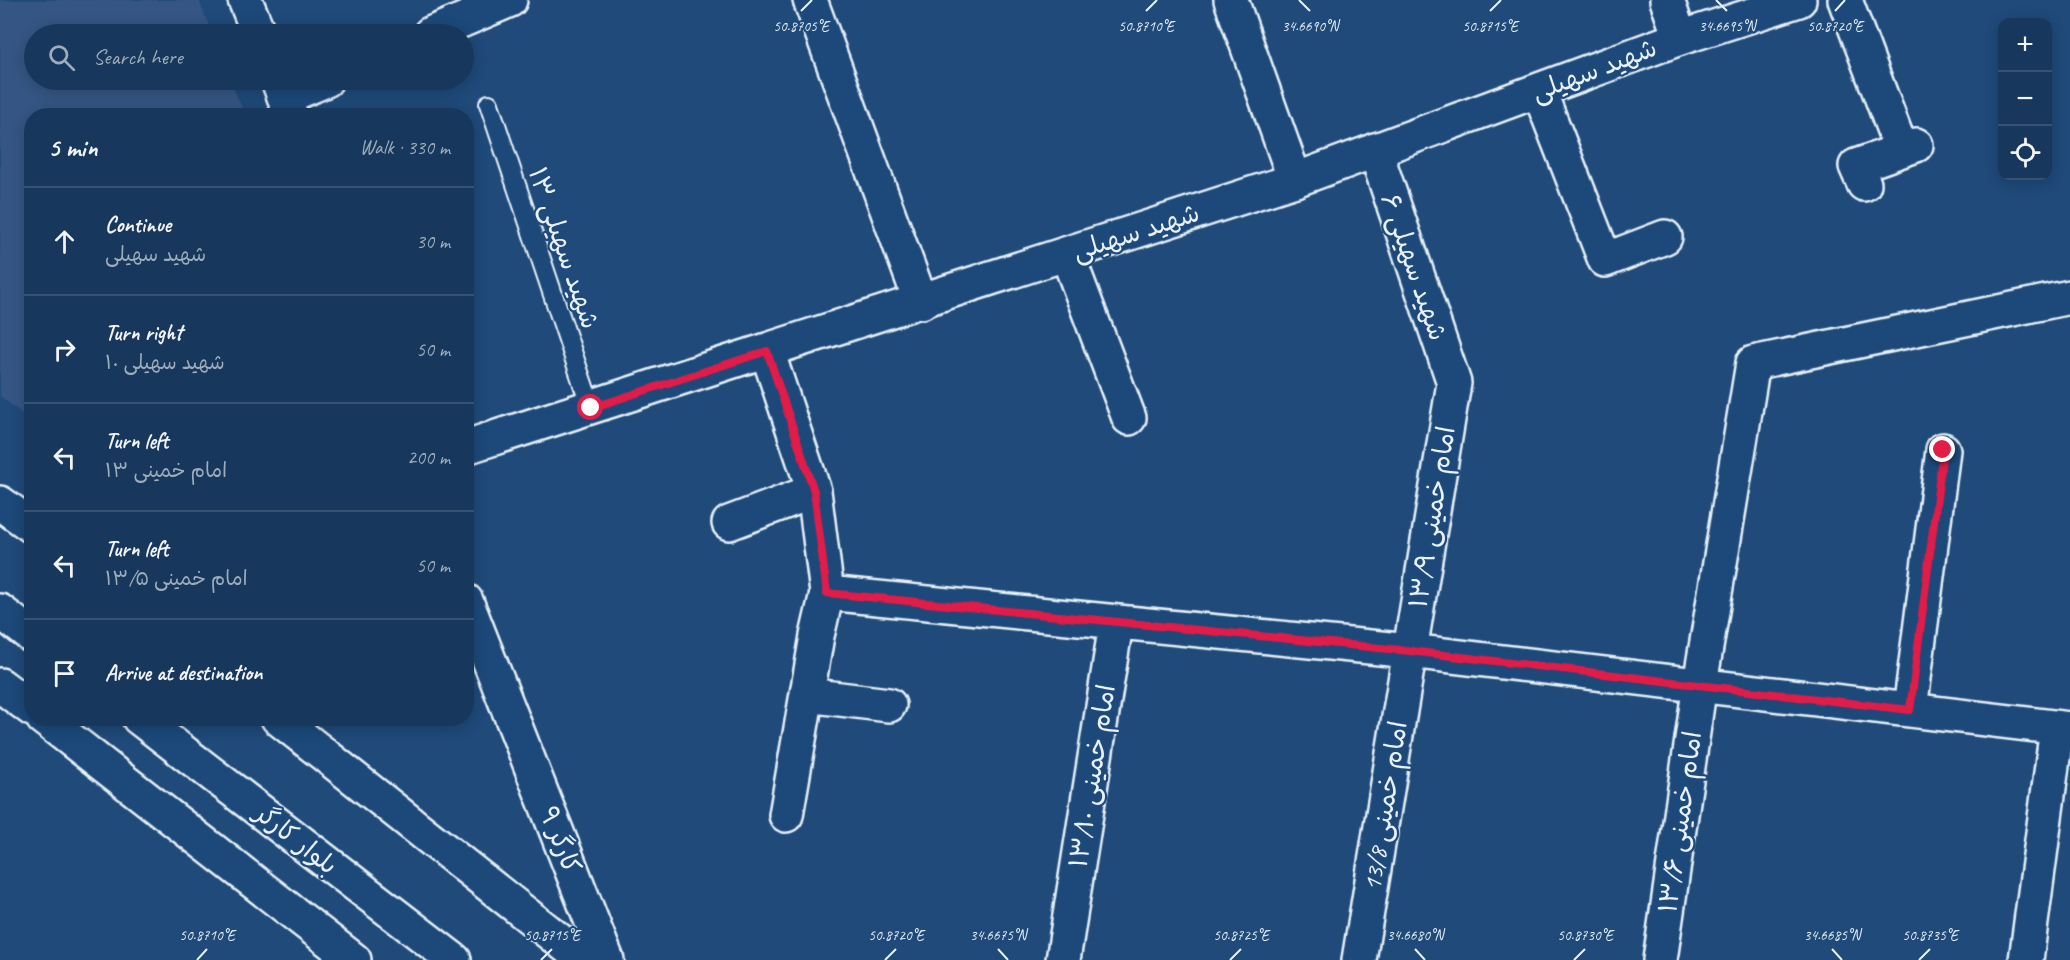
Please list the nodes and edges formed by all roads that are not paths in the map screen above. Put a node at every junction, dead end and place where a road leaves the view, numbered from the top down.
1 (245, 0) edge
2 (510, 0) edge
3 (810, 0) edge
4 (1231, 0) edge
5 (1667, 0) edge
6 (1799, 0) edge
7 (1845, 0) edge
8 (255, 24) edge
9 (454, 24) edge
10 (1680, 38) junction
11 (302, 90) edge
12 (1539, 91) junction
13 (285, 97) edge
14 (489, 104) dead end
15 (1375, 150) junction
16 (1295, 180) junction
17 (1864, 184) dead end
18 (1665, 237) dead end
19 (1068, 254) junction
20 (2070, 297) edge
21 (921, 302) junction
22 (767, 351) junction
23 (1454, 383) joint
24 (591, 408) junction
25 (1129, 418) dead end
26 (474, 445) edge
27 (1943, 450) dead end
28 (814, 491) junction
29 (0, 503) edge
30 (24, 520) edge
31 (729, 523) dead end
32 (827, 593) junction
33 (474, 621) edge
34 (1116, 624) junction
35 (1410, 651) junction
36 (1700, 684) junction
37 (0, 685) edge
38 (807, 695) junction
39 (24, 703) edge
40 (890, 705) dead end
41 (1910, 710) junction
42 (53, 726) edge
43 (149, 726) edge
44 (288, 726) edge
45 (2064, 729) edge
46 (786, 815) dead end
47 (1065, 945) edge
48 (354, 960) edge
49 (454, 960) edge
50 (584, 960) edge
51 (607, 960) edge
52 (1359, 960) edge
53 (1660, 960) edge
54 (2026, 960) edge

1 - 8 street
2 - 9 street
3 - 21 street
4 - 16 street
5 - 10 street
6 - 10 street, شهید سهیلی
7 - 17 street
10 - 12 street, شهید سهیلی
11 - 13 street
12 - 15 street, شهید سهیلی
12 - 18 street
14 - 24 lane, شهید سهیلی ۱۳
15 - 16 street, شهید سهیلی
15 - 23 street, شهید سهیلی ۶
16 - 19 street, شهید سهیلی
19 - 21 street, شهید سهیلی
19 - 25 street
20 - 36 street, امام خمینی ۱۳/۶
21 - 22 street, شهید سهیلی
22 - 24 street, شهید سهیلی
22 - 28 street
23 - 35 street, امام خمینی ۱۳/۹
24 - 26 street, شهید سهیلی
27 - 41 street
28 - 31 street
28 - 32 street
29 - 30 street
32 - 34 street
32 - 38 street
33 - 51 street, کارگر ۹
34 - 35 street
34 - 47 street, امام خمینی ۱۳/۱۰
35 - 36 street
35 - 52 street, امام خمینی 13/8
36 - 41 street
36 - 53 street, امام خمینی ۱۳/۶
37 - 39 street
38 - 40 street
38 - 46 street
41 - 45 street
42 - 48 street
43 - 49 street, بلوار کارگر
44 - 50 street
45 - 54 street

